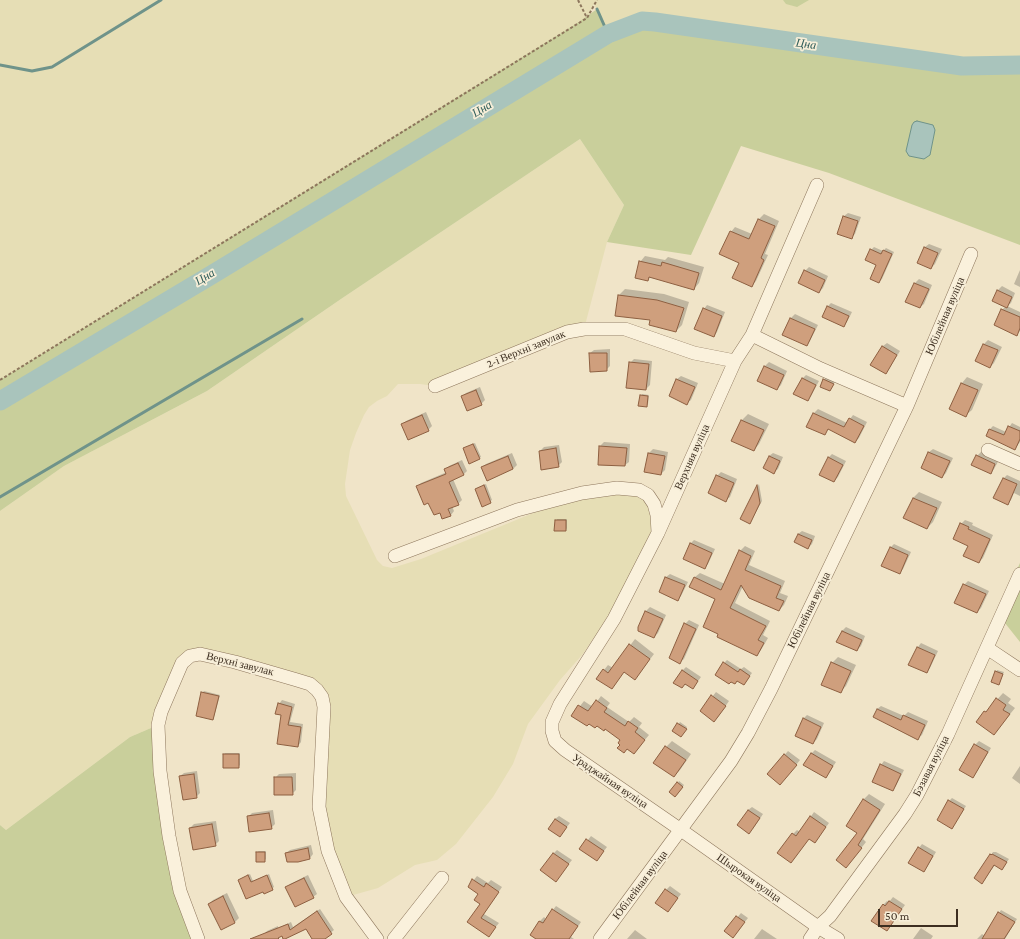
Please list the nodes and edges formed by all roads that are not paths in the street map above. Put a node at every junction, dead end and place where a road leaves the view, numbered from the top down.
1 (817, 185) dead end
2 (971, 254) dead end
3 (752, 335) junction
4 (735, 361) junction
5 (435, 386) dead end
6 (907, 406) junction
7 (988, 450) dead end
8 (1020, 464) edge
9 (658, 533) junction
10 (395, 556) dead end
11 (1020, 574) edge
12 (987, 648) junction
13 (1020, 670) edge
14 (552, 722) joint
15 (681, 830) junction
16 (442, 878) dead end
17 (818, 927) junction
18 (198, 939) edge
19 (377, 939) edge
20 (394, 939) edge
21 (600, 939) edge
22 (810, 939) edge
23 (838, 939) edge

1 - 3 street, Верхняя вуліца
2 - 6 street, Юбілейная вуліца
3 - 4 street, Верхняя вуліца
3 - 6 street
4 - 5 street, 2-і Верхні завулак
4 - 9 street, Верхняя вуліца
6 - 15 street, Юбілейная вуліца
7 - 8 street
9 - 10 street
9 - 14 street, Верхняя вуліца
11 - 12 street, Бэзавая вуліца
12 - 13 street
12 - 17 street, Бэзавая вуліца
14 - 15 street, Ураджайная вуліца
15 - 17 street, Шырокая вуліца
15 - 21 street, Юбілейная вуліца
16 - 20 street
17 - 22 street, Бэзавая вуліца
17 - 23 street, Шырокая вуліца
18 - 19 street, Верхні завулак

